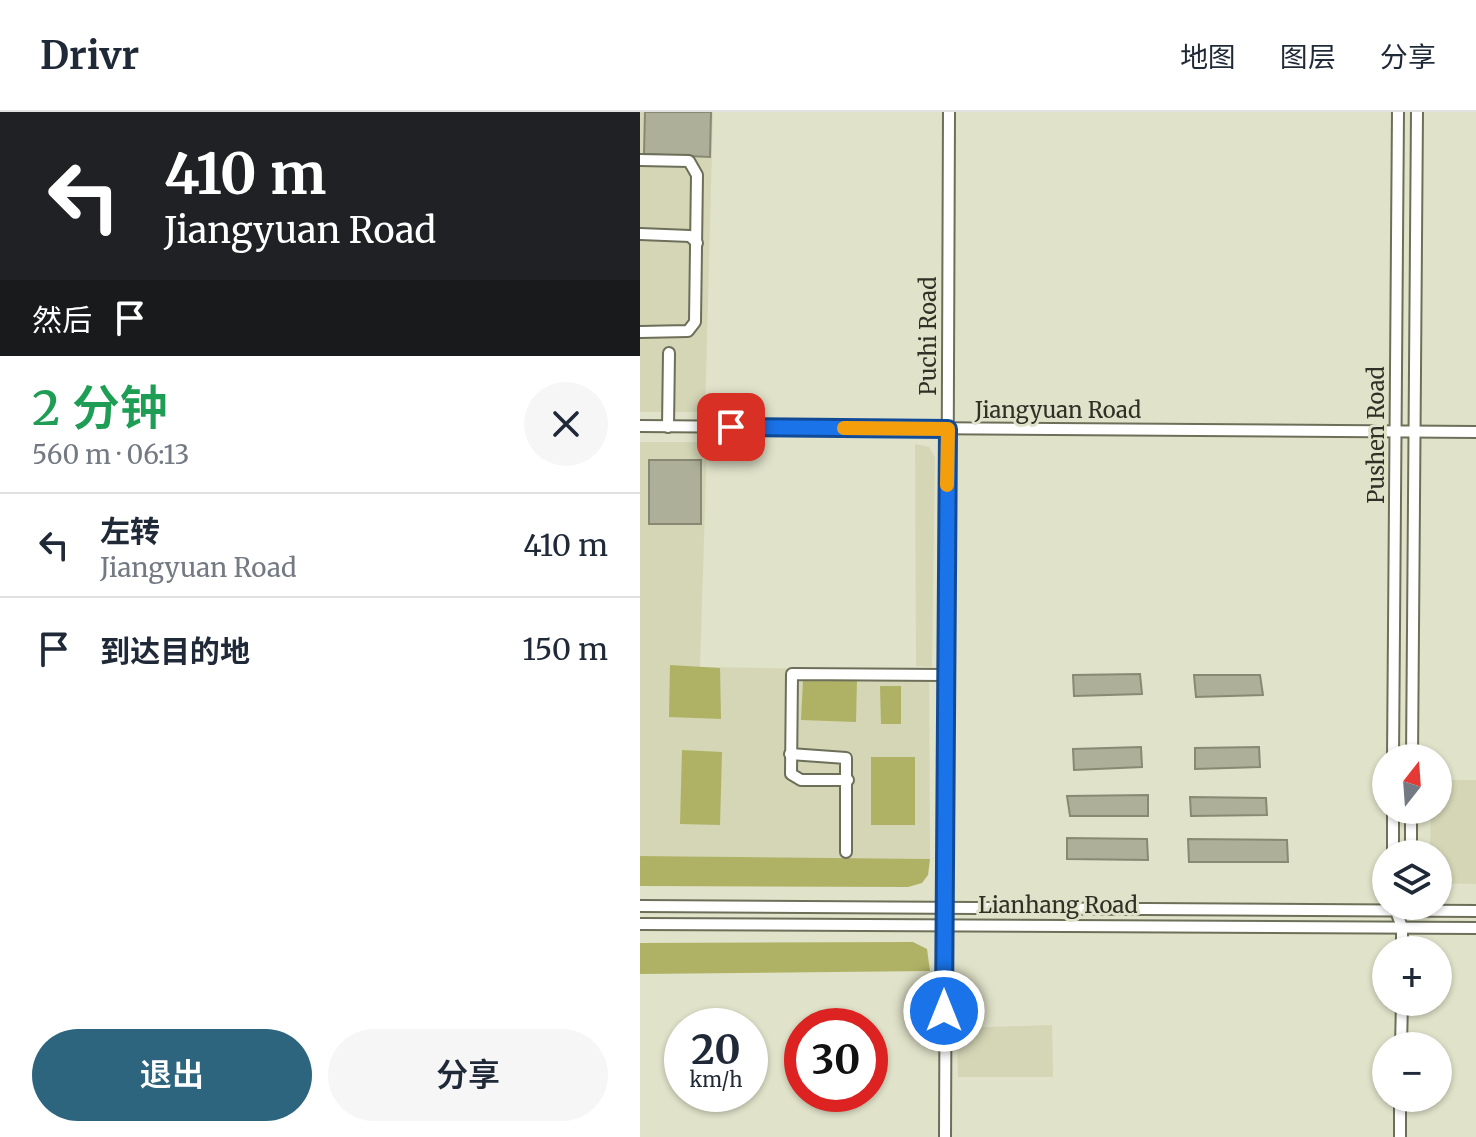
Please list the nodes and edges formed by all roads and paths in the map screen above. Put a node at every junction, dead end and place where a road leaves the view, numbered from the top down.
1 (949, 112) edge
2 (1398, 112) edge
3 (1417, 112) edge
4 (640, 160) edge
5 (640, 234) edge
6 (697, 243) junction
7 (640, 332) edge
8 (669, 353) dead end
9 (640, 426) edge
10 (668, 427) junction
11 (948, 429) junction
12 (1397, 432) junction
13 (1415, 432) junction
14 (1476, 432) edge
15 (946, 675) junction
16 (1393, 744) edge
17 (1412, 744) edge
18 (790, 754) junction
19 (848, 780) junction
20 (846, 852) dead end
21 (640, 906) edge
22 (1372, 908) edge
23 (944, 909) junction
24 (1452, 910) edge
25 (1476, 911) edge
26 (1399, 920) edge
27 (1405, 920) edge
28 (640, 924) edge
29 (944, 926) junction
30 (1402, 927) junction
31 (1476, 928) edge
32 (1402, 936) edge
33 (1400, 1112) edge
34 (945, 1137) edge
35 (1400, 1137) edge

1 - 11 street, Puchi Road
2 - 12 street, Pushen Road
3 - 13 street, Pushen Road
4 - 6 street
5 - 6 street
6 - 7 street
8 - 10 street
9 - 10 street, Jiangyuan Road
10 - 11 street, Jiangyuan Road
11 - 12 street, Jiangyuan Road
11 - 15 street, Puchi Road
12 - 13 street, Jiangyuan Road
12 - 16 street, Pushen Road
13 - 14 street, Jiangyuan Road
13 - 17 street, Pushen Road
15 - 18 street
15 - 23 street, Puchi Road
18 - 19 street
18 - 19 street
19 - 20 street
21 - 23 street, Lianhang Road
22 - 23 street, Lianhang Road
23 - 29 street, Puchi Road
24 - 25 street, Lianhang Road
26 - 30 street
27 - 30 street
28 - 29 street, Lianhang Road
29 - 30 street, Lianhang Road
29 - 34 street, Puchi Road
30 - 31 street, Lianhang Road
30 - 32 street
33 - 35 street

